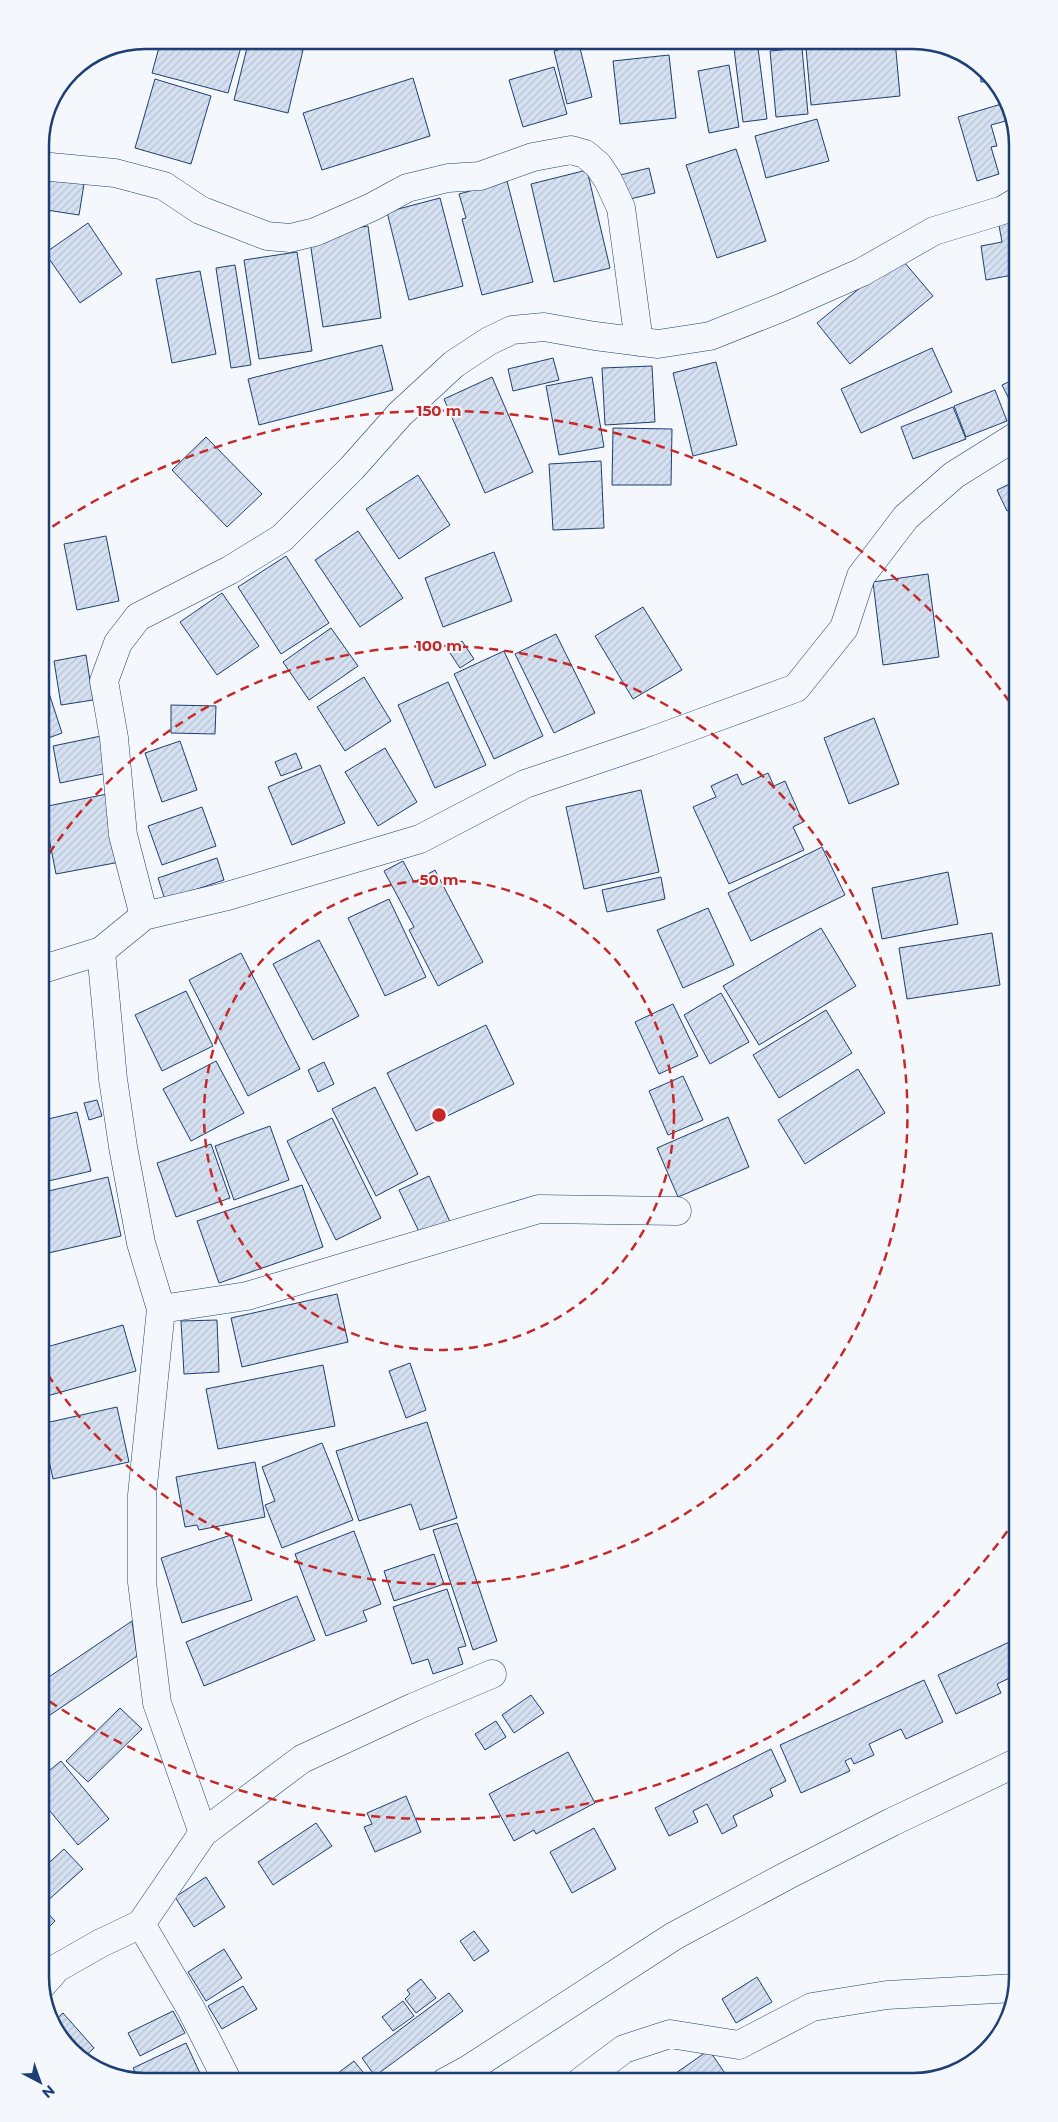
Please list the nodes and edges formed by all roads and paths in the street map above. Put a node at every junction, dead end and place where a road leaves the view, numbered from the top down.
1 (49, 167) edge
2 (1009, 206) edge
3 (639, 342) junction
4 (1009, 441) edge
5 (144, 916) junction
6 (101, 951) junction
7 (49, 967) edge
8 (677, 1211) dead end
9 (161, 1309) junction
10 (492, 1674) dead end
11 (1009, 1766) edge
12 (203, 1834) junction
13 (141, 1924) junction
14 (49, 1971) edge
15 (1008, 1988) edge
16 (223, 2073) edge
17 (462, 2073) edge
18 (592, 2073) edge

1 - 3 street
2 - 3 street
3 - 5 street
4 - 5 street
5 - 6 street
6 - 7 street
6 - 9 street
8 - 9 street
9 - 12 street
10 - 12 street
11 - 17 street
12 - 13 street
13 - 14 street
13 - 16 street
15 - 18 street

